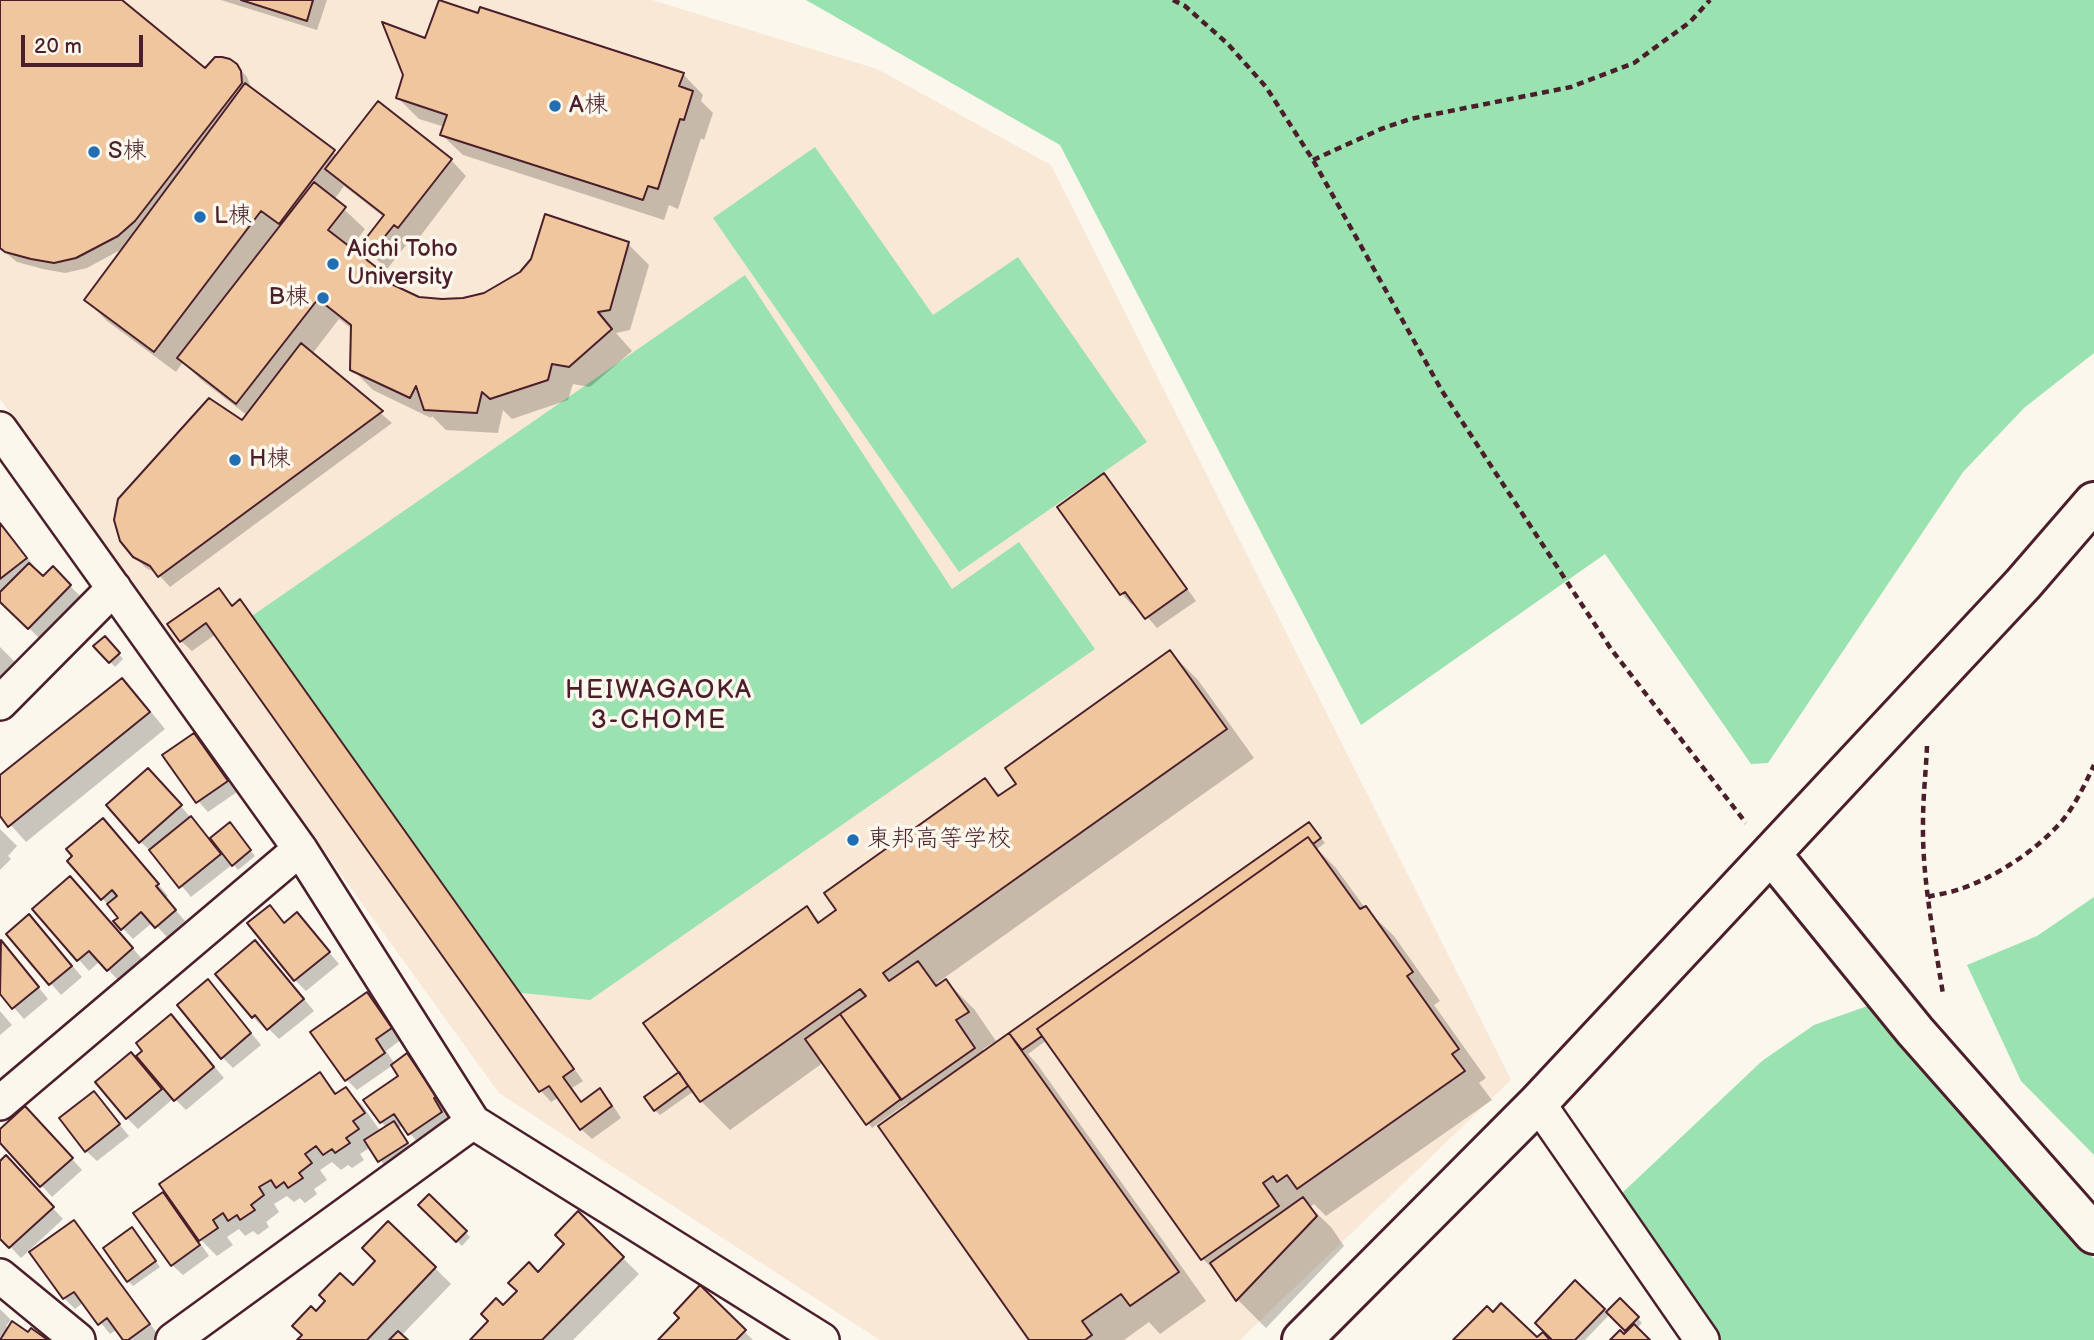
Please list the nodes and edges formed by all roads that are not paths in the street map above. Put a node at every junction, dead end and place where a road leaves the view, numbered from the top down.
1 (0, 429) edge
2 (2094, 502) edge
3 (114, 588) junction
4 (0, 703) edge
5 (300, 849) junction
6 (1770, 854) junction
7 (0, 1103) edge
8 (1538, 1103) junction
9 (473, 1122) junction
10 (2094, 1234) edge
11 (0, 1276) edge
12 (78, 1340) edge
13 (173, 1340) edge
14 (822, 1340) edge
15 (1302, 1340) edge
16 (1702, 1340) edge

1 - 3 street
2 - 6 street
3 - 4 street
3 - 5 street
5 - 7 street
5 - 9 street
6 - 8 street
6 - 10 street
8 - 15 street
8 - 16 street
9 - 13 street
9 - 14 street
11 - 12 street

